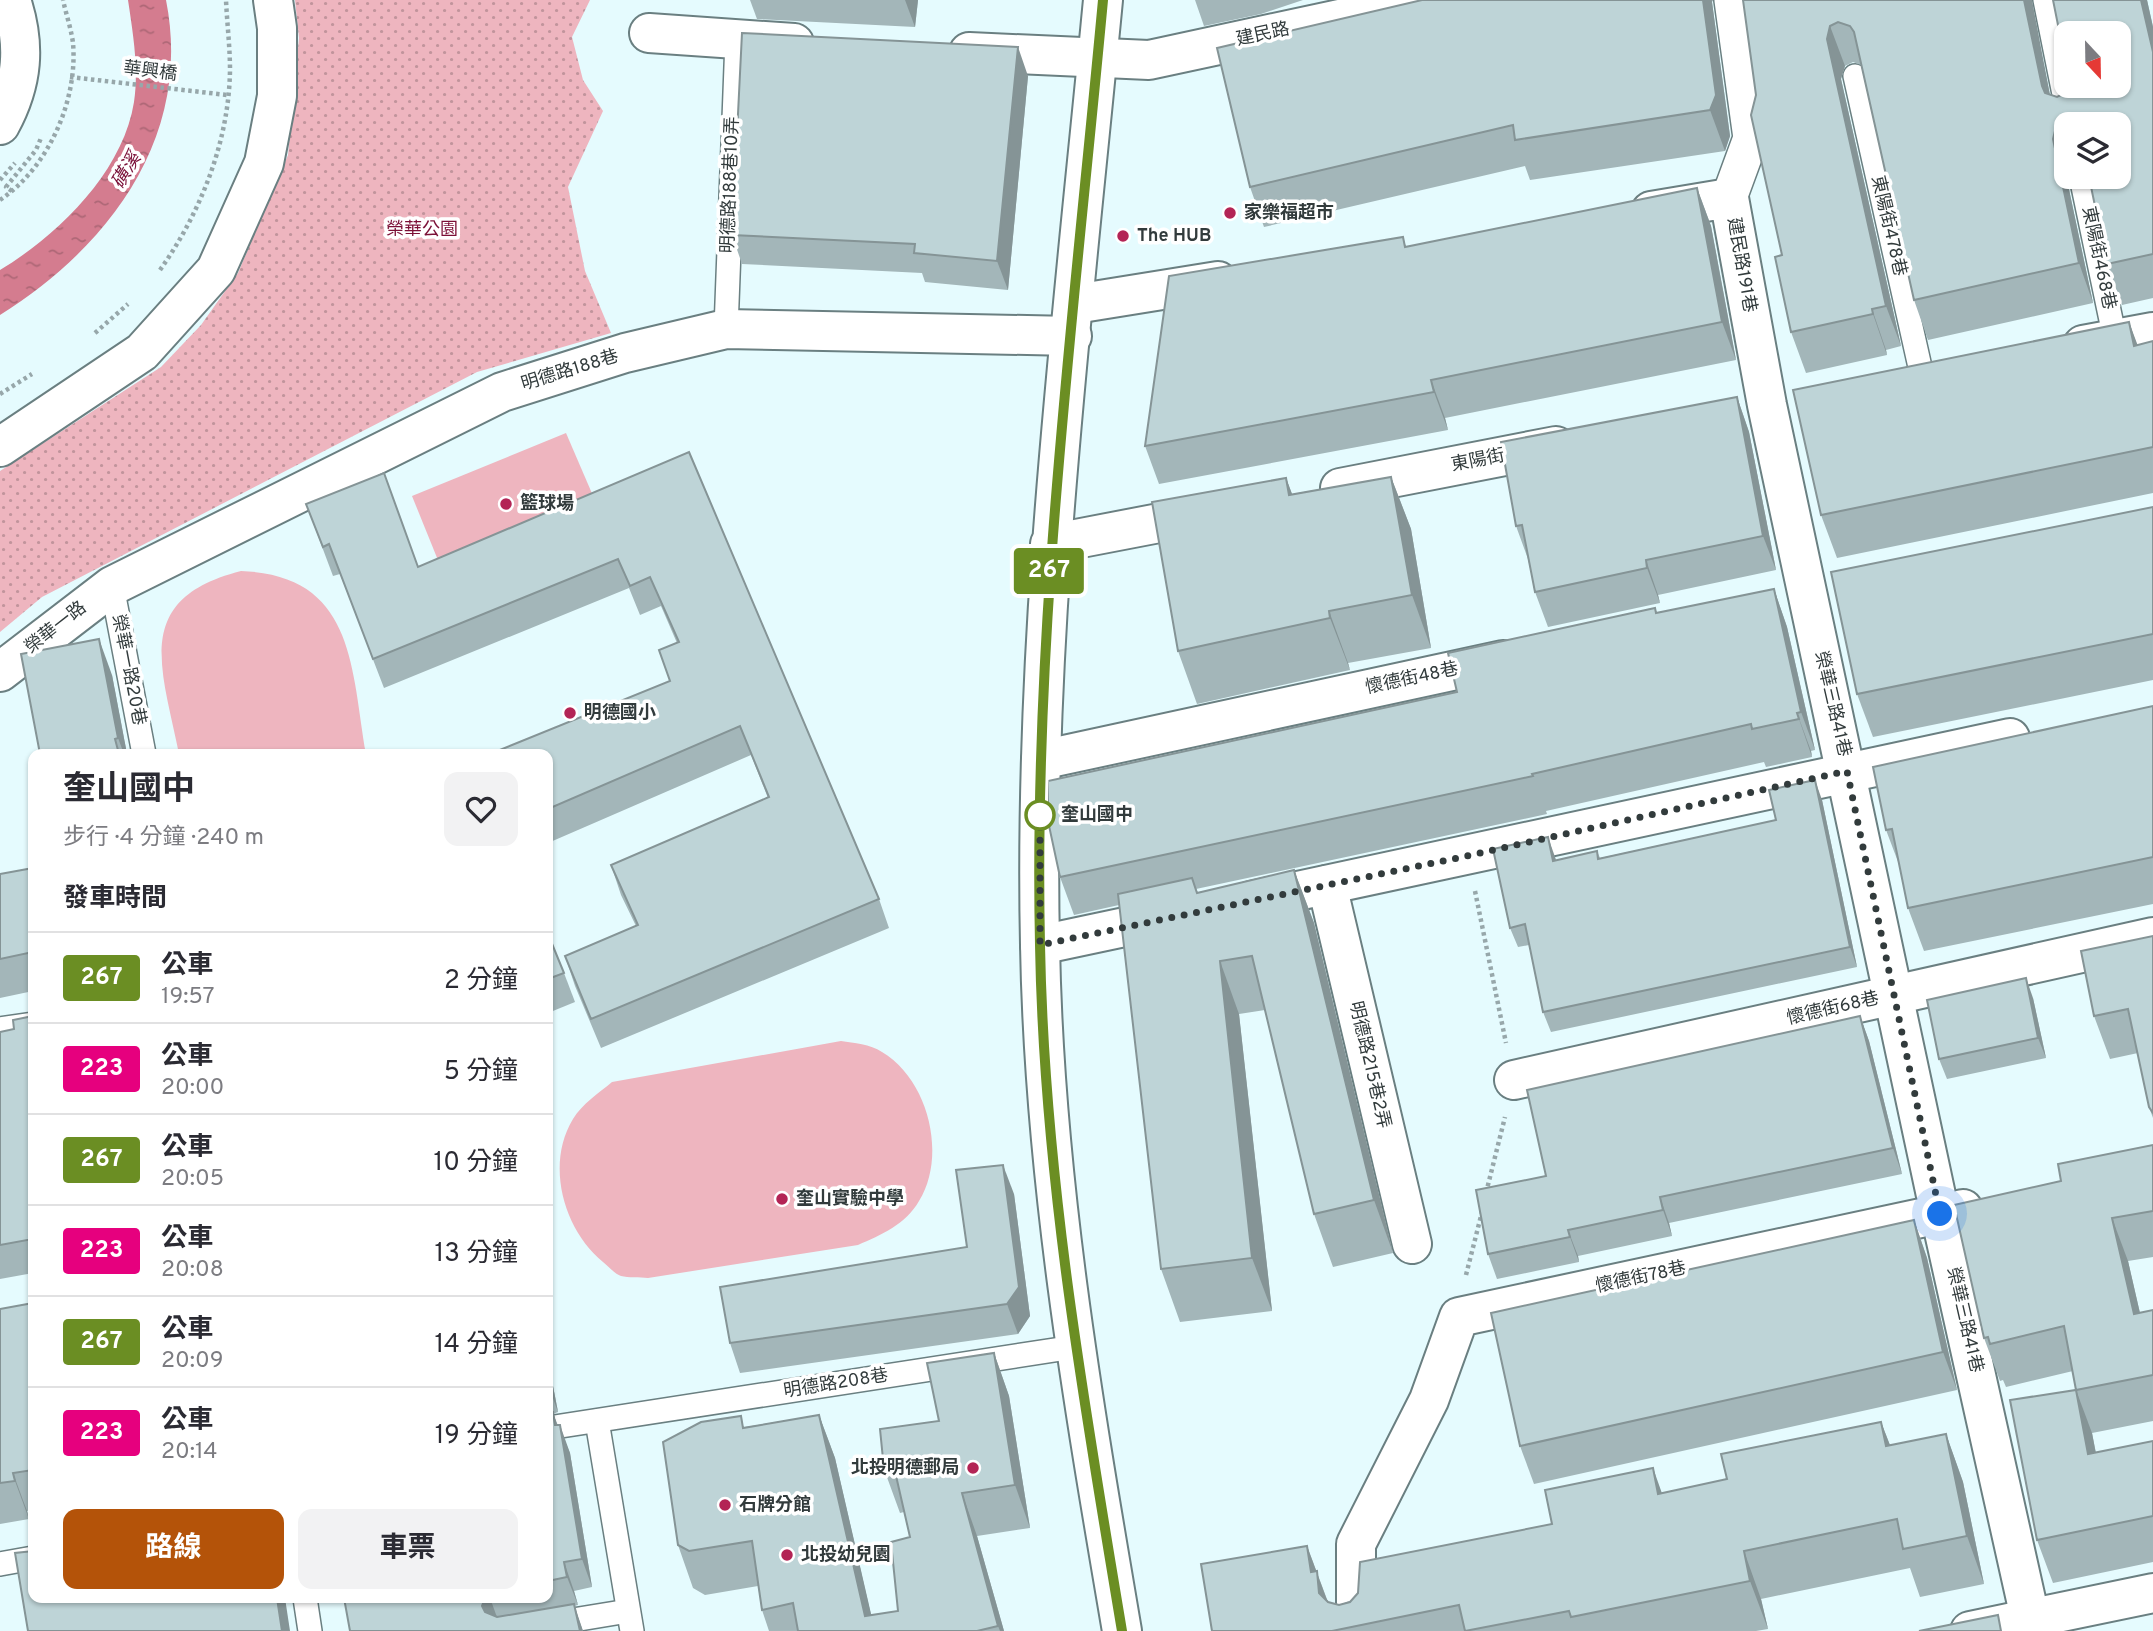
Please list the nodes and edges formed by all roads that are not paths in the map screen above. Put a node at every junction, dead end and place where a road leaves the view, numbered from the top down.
1 (11, 0) edge
2 (272, 0) edge
3 (1103, 0) edge
4 (1732, 0) edge
5 (2045, 0) edge
6 (1423, 1) edge
7 (649, 33) dead end
8 (737, 40) junction
9 (835, 45) edge
10 (932, 50) edge
11 (1097, 59) junction
12 (1854, 76) edge
13 (2068, 112) edge
14 (0, 125) edge
15 (2084, 189) edge
16 (1729, 198) junction
17 (1620, 216) edge
18 (1252, 276) edge
19 (1074, 320) junction
20 (726, 329) junction
21 (2153, 332) edge
22 (2115, 339) junction
23 (2050, 351) edge
24 (1960, 368) edge
25 (1922, 376) junction
26 (1883, 383) edge
27 (1806, 397) edge
28 (1767, 405) junction
29 (1726, 413) edge
30 (1590, 439) edge
31 (0, 447) edge
32 (1304, 495) edge
33 (1236, 508) edge
34 (1050, 544) junction
35 (112, 586) junction
36 (1847, 586) edge
37 (1807, 593) junction
38 (1767, 602) edge
39 (1538, 652) edge
40 (0, 671) edge
41 (2047, 731) edge
42 (143, 749) edge
43 (1041, 760) junction
44 (1847, 771) junction
45 (1327, 885) junction
46 (2153, 937) edge
47 (1040, 945) junction
48 (1895, 995) junction
49 (28, 1025) edge
50 (0, 1030) edge
51 (1514, 1080) dead end
52 (1993, 1202) edge
53 (1940, 1214) junction
54 (1412, 1244) dead end
55 (1074, 1347) junction
56 (597, 1421) junction
57 (553, 1427) edge
58 (28, 1559) edge
59 (0, 1564) edge
60 (2153, 1592) edge
61 (306, 1603) edge
62 (630, 1621) edge
63 (2032, 1625) edge
64 (310, 1631) edge
65 (506, 1631) edge
66 (1122, 1631) edge
67 (1356, 1631) edge
68 (1970, 1631) edge

1 - 14 street
2 - 31 street
3 - 11 street
4 - 16 street
5 - 13 lane
6 - 11 street, 建民路
7 - 8 street
8 - 9 street
8 - 20 lane, 明德路188巷10弄
10 - 11 street, 建民路
11 - 19 street
12 - 25 lane, 東陽街478巷
15 - 22 lane, 東陽街468巷
16 - 17 street, 建民路191巷
16 - 28 street, 建民路191巷
18 - 19 street
19 - 20 street, 明德路188巷
19 - 34 street
20 - 35 street, 明德路188巷
21 - 22 street
22 - 23 street
24 - 25 street
25 - 26 street
27 - 28 street
28 - 29 street
28 - 37 street, 榮華三路41巷
30 - 32 street, 東陽街
33 - 34 street
34 - 43 street
35 - 40 street, 榮華一路
35 - 42 lane, 榮華一路20巷
36 - 37 street
37 - 38 street
37 - 44 street, 榮華三路41巷
39 - 43 street, 懷德街48巷
41 - 44 street
43 - 47 street
44 - 45 street
44 - 48 street, 榮華三路41巷
45 - 47 street
45 - 54 street, 明德路215巷2弄
46 - 48 street, 懷德街68巷
47 - 55 street
48 - 51 street, 懷德街68巷
48 - 53 street, 榮華三路41巷
49 - 50 lane
52 - 53 street, 懷德街78巷
53 - 63 street, 榮華三路41巷
53 - 67 street, 懷德街78巷
55 - 56 lane, 明德路208巷
55 - 66 street
56 - 57 lane, 明德路208巷
56 - 62 lane
58 - 59 lane
60 - 63 street
61 - 64 lane
62 - 65 lane
63 - 68 street

